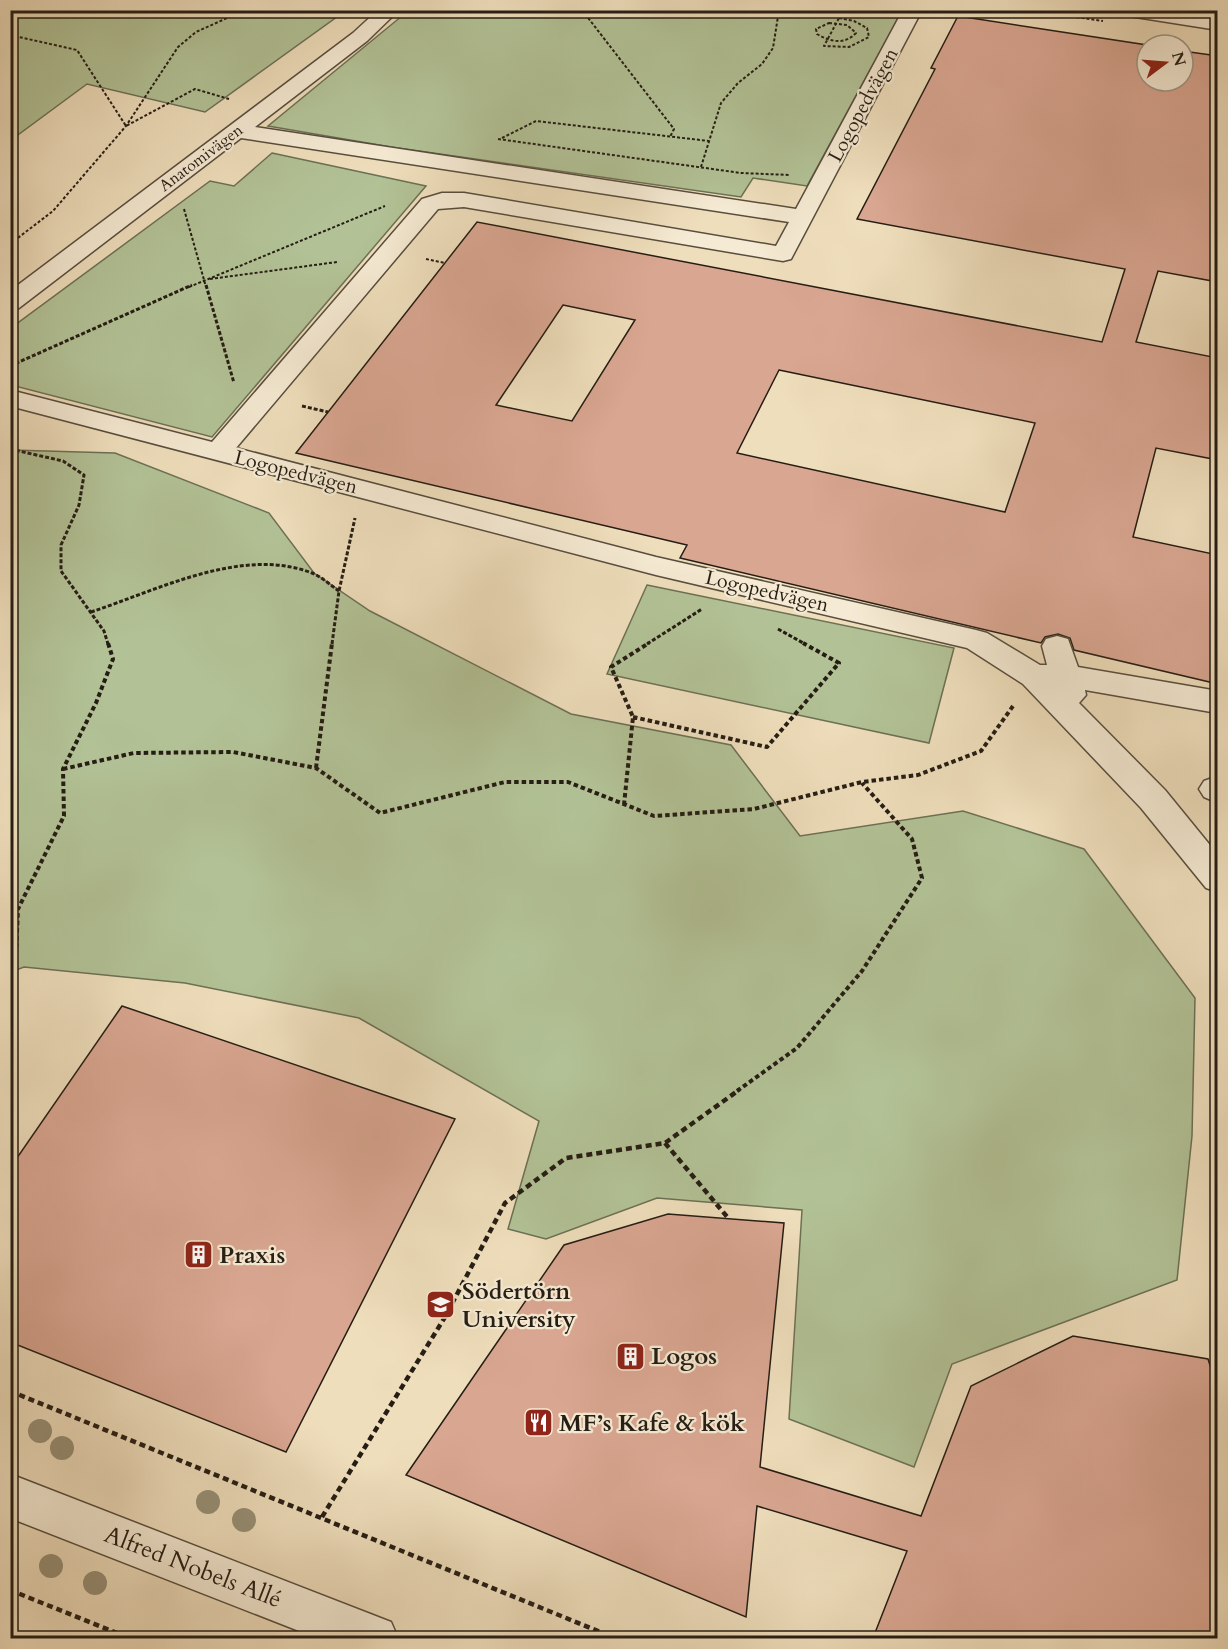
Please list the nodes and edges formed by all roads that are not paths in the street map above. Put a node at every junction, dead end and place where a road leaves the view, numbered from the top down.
1 (390, 10) edge
2 (913, 10) edge
3 (1129, 10) edge
4 (1218, 24) edge
5 (236, 131) junction
6 (803, 217) junction
7 (10, 303) edge
8 (10, 398) edge
9 (218, 452) junction
10 (1058, 646) dead end
11 (1034, 676) junction
12 (1066, 676) junction
13 (1217, 702) edge
14 (1079, 723) junction
15 (1218, 879) edge
16 (10, 1496) edge
17 (375, 1638) edge

1 - 5 street, Anatomivägen
2 - 6 street, Logopedvägen
3 - 4 street
5 - 6 street
5 - 7 street, Anatomivägen
6 - 9 street, Logopedvägen
8 - 9 street
9 - 11 street, Logopedvägen
10 - 12 street
11 - 12 street
11 - 14 street, Logopedvägen
12 - 13 street
12 - 14 street
14 - 15 street, Logopedvägen
16 - 17 street, Alfred Nobels Allé

